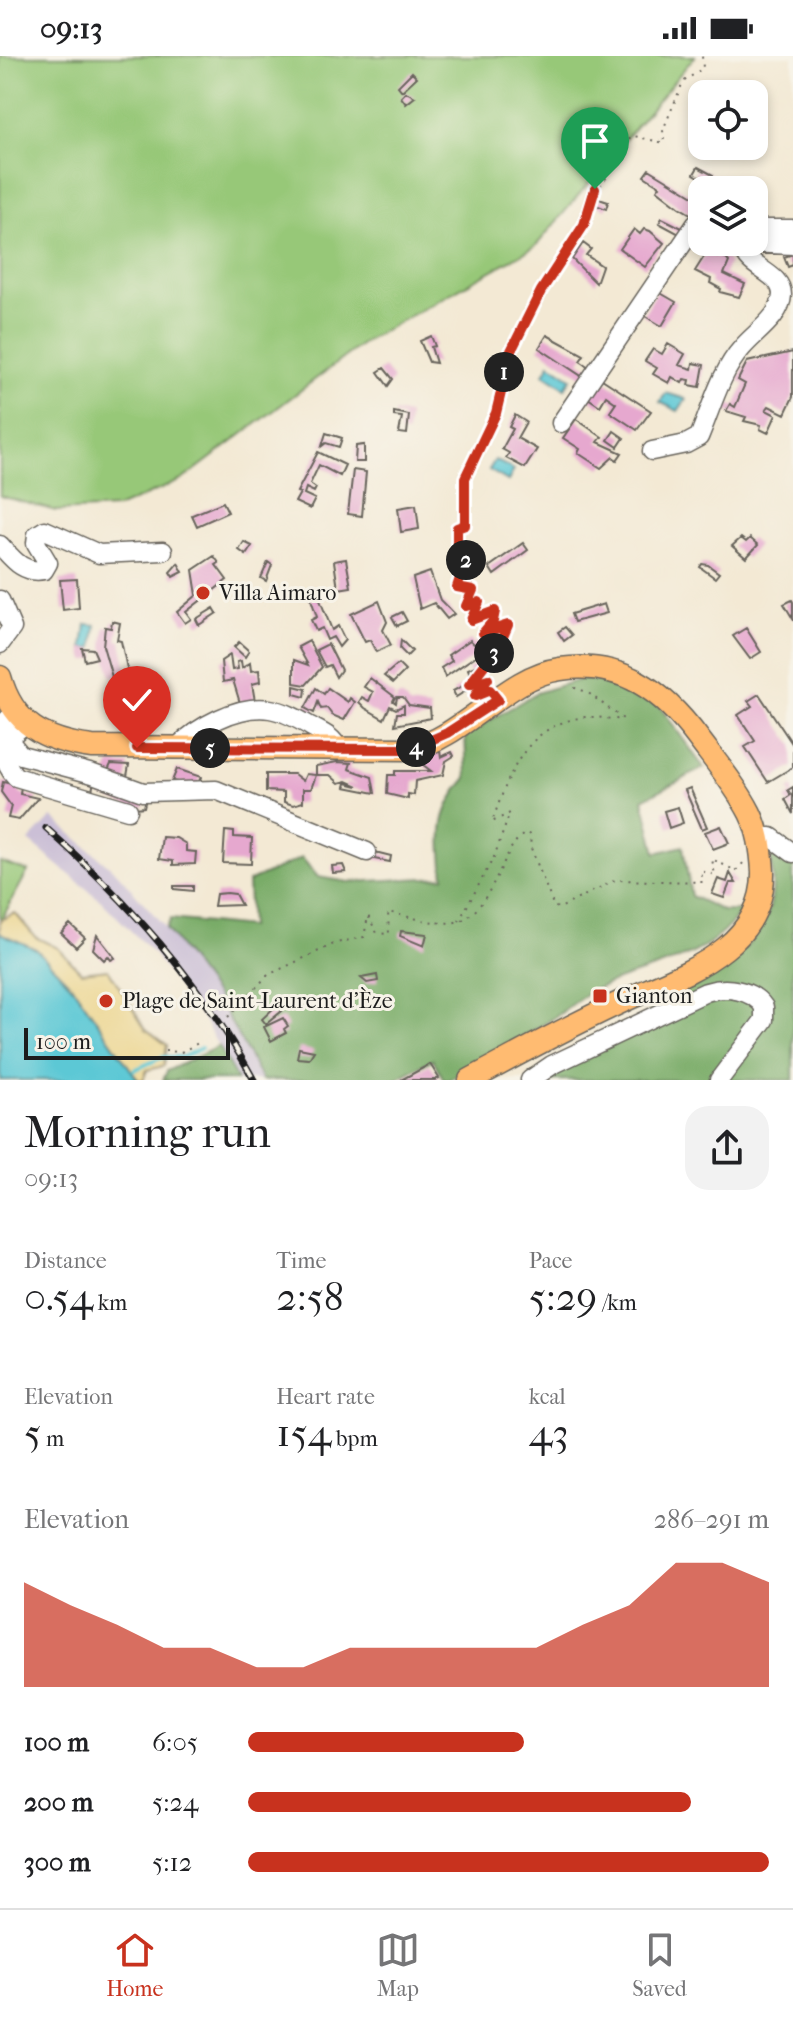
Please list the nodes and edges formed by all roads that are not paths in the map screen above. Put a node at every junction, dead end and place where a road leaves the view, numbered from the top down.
1 (768, 229) edge
2 (793, 229) edge
3 (688, 236) edge
4 (793, 245) edge
5 (561, 423) dead end
6 (652, 451) dead end
7 (0, 545) edge
8 (163, 551) dead end
9 (0, 600) edge
10 (0, 644) edge
11 (0, 677) edge
12 (285, 713) junction
13 (20, 718) junction
14 (222, 718) junction
15 (220, 748) junction
16 (175, 749) junction
17 (282, 749) junction
18 (338, 749) junction
19 (128, 810) dead end
20 (758, 837) junction
21 (367, 852) dead end
22 (793, 853) edge
23 (480, 1078) edge
24 (530, 1080) edge
25 (719, 1080) edge

1 - 2 street
3 - 5 street
4 - 6 street
7 - 8 street
9 - 10 street
11 - 13 main road
12 - 14 street
12 - 17 street
12 - 18 street
13 - 16 main road
13 - 19 street
13 - 21 street
14 - 15 street
14 - 16 street
15 - 16 main road
15 - 17 main road
17 - 18 main road
18 - 20 main road
20 - 22 street
20 - 23 main road
24 - 25 street

